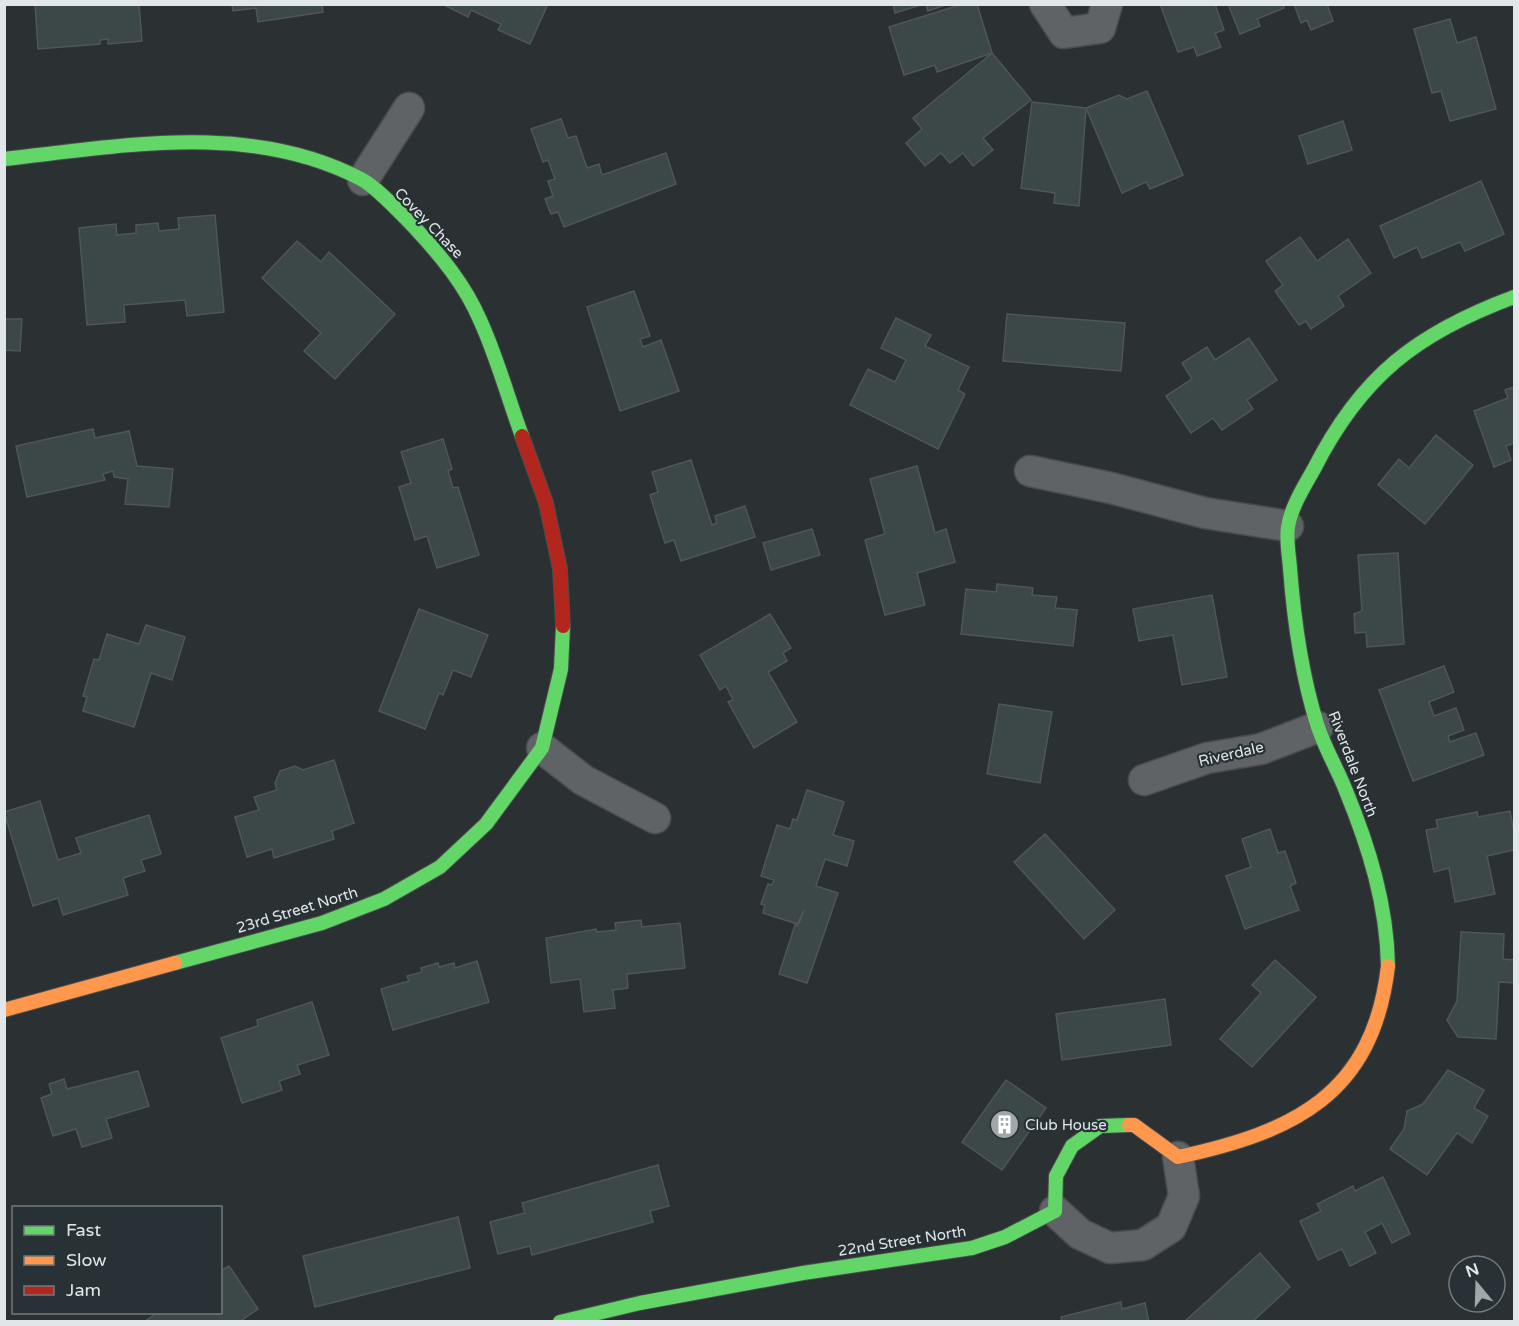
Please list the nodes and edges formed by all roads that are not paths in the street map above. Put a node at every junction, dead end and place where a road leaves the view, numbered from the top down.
1 (1045, 4) edge
2 (1107, 4) edge
3 (409, 108) dead end
4 (4, 159) edge
5 (363, 180) junction
6 (1515, 297) edge
7 (1030, 471) dead end
8 (1288, 526) junction
9 (1318, 727) junction
10 (542, 748) junction
11 (1144, 780) dead end
12 (655, 818) dead end
13 (4, 1010) edge
14 (1178, 1157) junction
15 (1055, 1211) junction
16 (560, 1322) edge

1 - 2 street
3 - 5 street
4 - 5 street, Covey Chase
5 - 10 street, Covey Chase
6 - 8 street, Riverdale North
7 - 8 street
8 - 9 street, Riverdale North
9 - 11 street, Riverdale
9 - 14 street, Riverdale North
10 - 12 street
10 - 13 street, 23rd Street North
14 - 15 street
14 - 15 street
15 - 16 street, 22nd Street North

